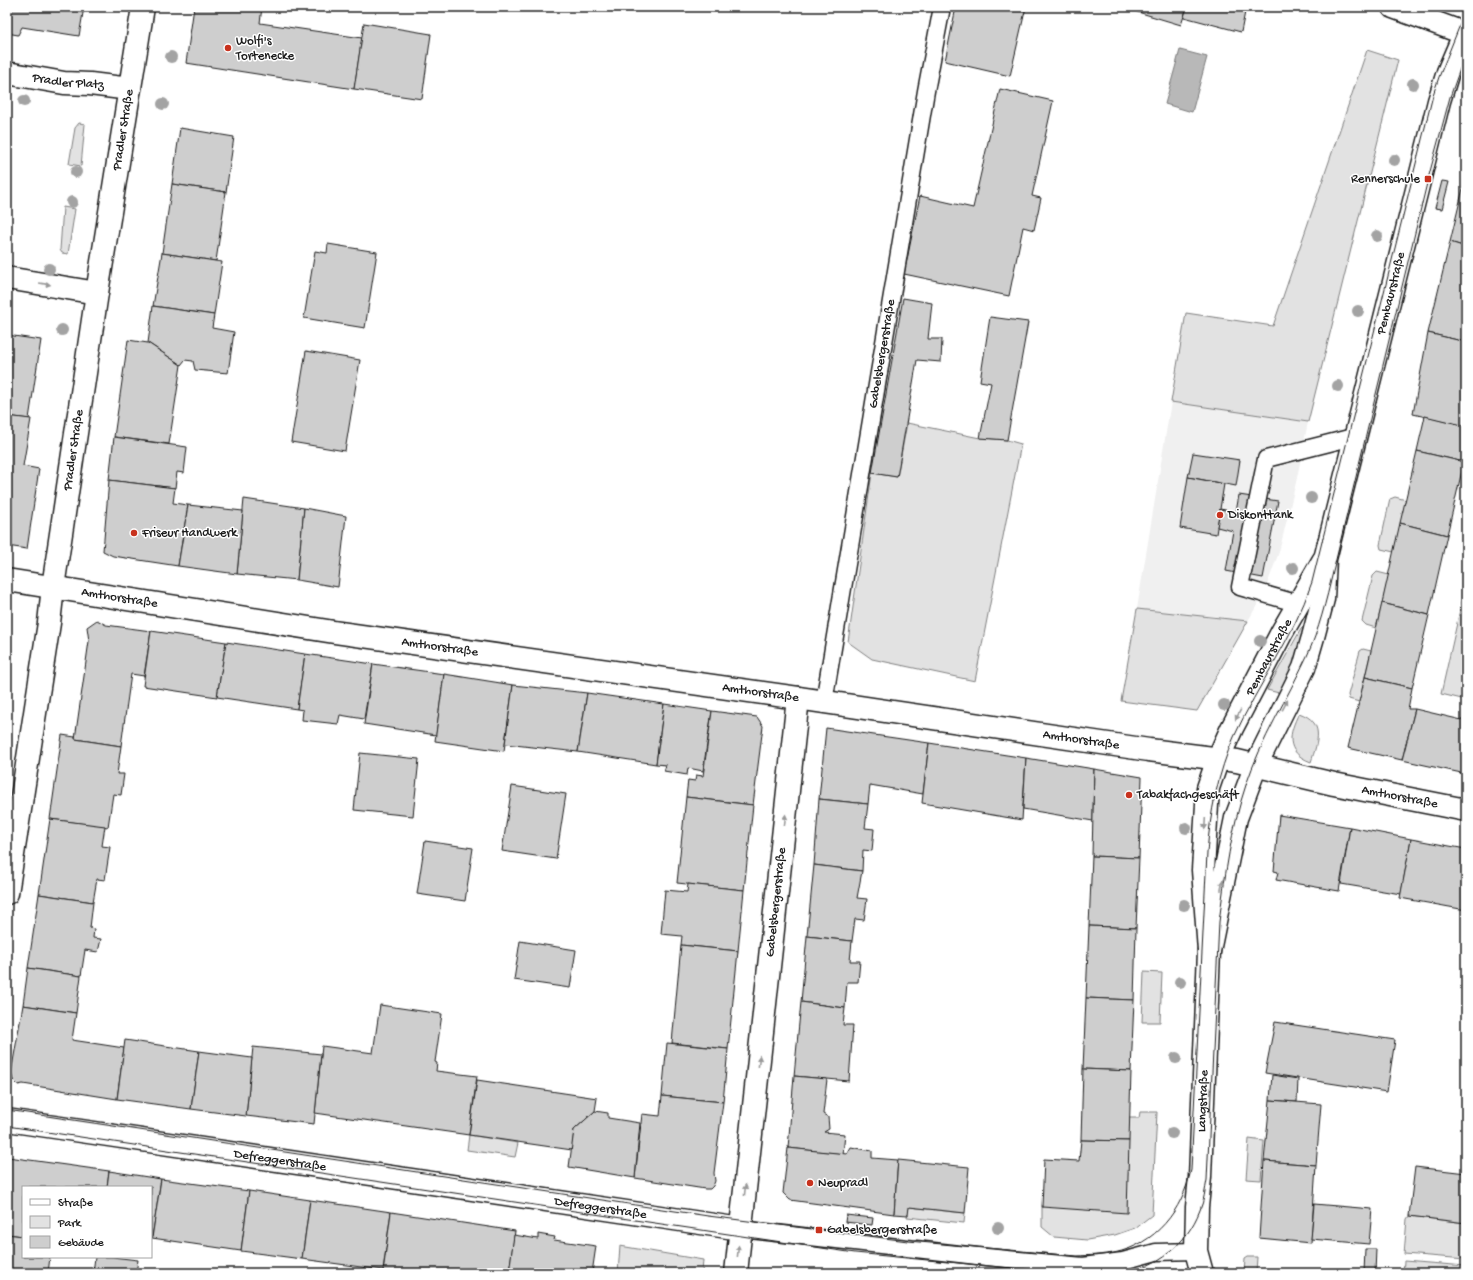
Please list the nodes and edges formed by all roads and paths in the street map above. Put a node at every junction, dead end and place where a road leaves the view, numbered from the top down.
1 (143, 7) edge
2 (942, 7) edge
3 (1393, 7) edge
4 (1466, 32) edge
5 (7, 73) edge
6 (130, 89) junction
7 (7, 278) edge
8 (97, 293) junction
9 (1356, 438) junction
10 (1325, 559) junction
11 (7, 580) edge
12 (53, 587) junction
13 (1299, 604) junction
14 (798, 698) junction
15 (824, 702) junction
16 (1218, 759) junction
17 (1256, 765) junction
18 (1466, 810) edge
19 (7, 893) edge
20 (1209, 951) junction
21 (7, 1120) edge
22 (741, 1229) junction
23 (1196, 1251) junction
24 (736, 1273) edge
25 (1187, 1273) edge
26 (1202, 1273) edge

1 - 6 street, Pradler Straße
2 - 15 lane, Gabelsbergerstraße
3 - 4 street
4 - 9 street, Pembaurstraße
5 - 6 street, Pradler Platz
6 - 8 street, Pradler Straße
7 -> 8 street
8 - 12 street, Pradler Straße
9 - 10 street, Pembaurstraße
9 - 13 lane
10 - 13 street, Pembaurstraße
17 -> 10 street, Pembaurstraße
11 - 12 street, Amthorstraße
12 - 14 street, Amthorstraße
12 - 19 street, Pradler Straße
13 -> 16 street, Pembaurstraße
14 - 15 street, Amthorstraße
22 -> 14 street, Gabelsbergerstraße
15 - 16 street, Amthorstraße
16 - 17 street, Amthorstraße
16 -> 20 street, Langstraße
17 - 18 street, Amthorstraße
20 -> 17 street, Langstraße
20 - 23 street, Langstraße
21 - 22 street, Defreggerstraße
22 - 23 lane, Defreggerstraße
24 -> 22 street, Gabelsbergerstraße
23 - 25 street, Langstraße
23 - 26 street, Langstraße

